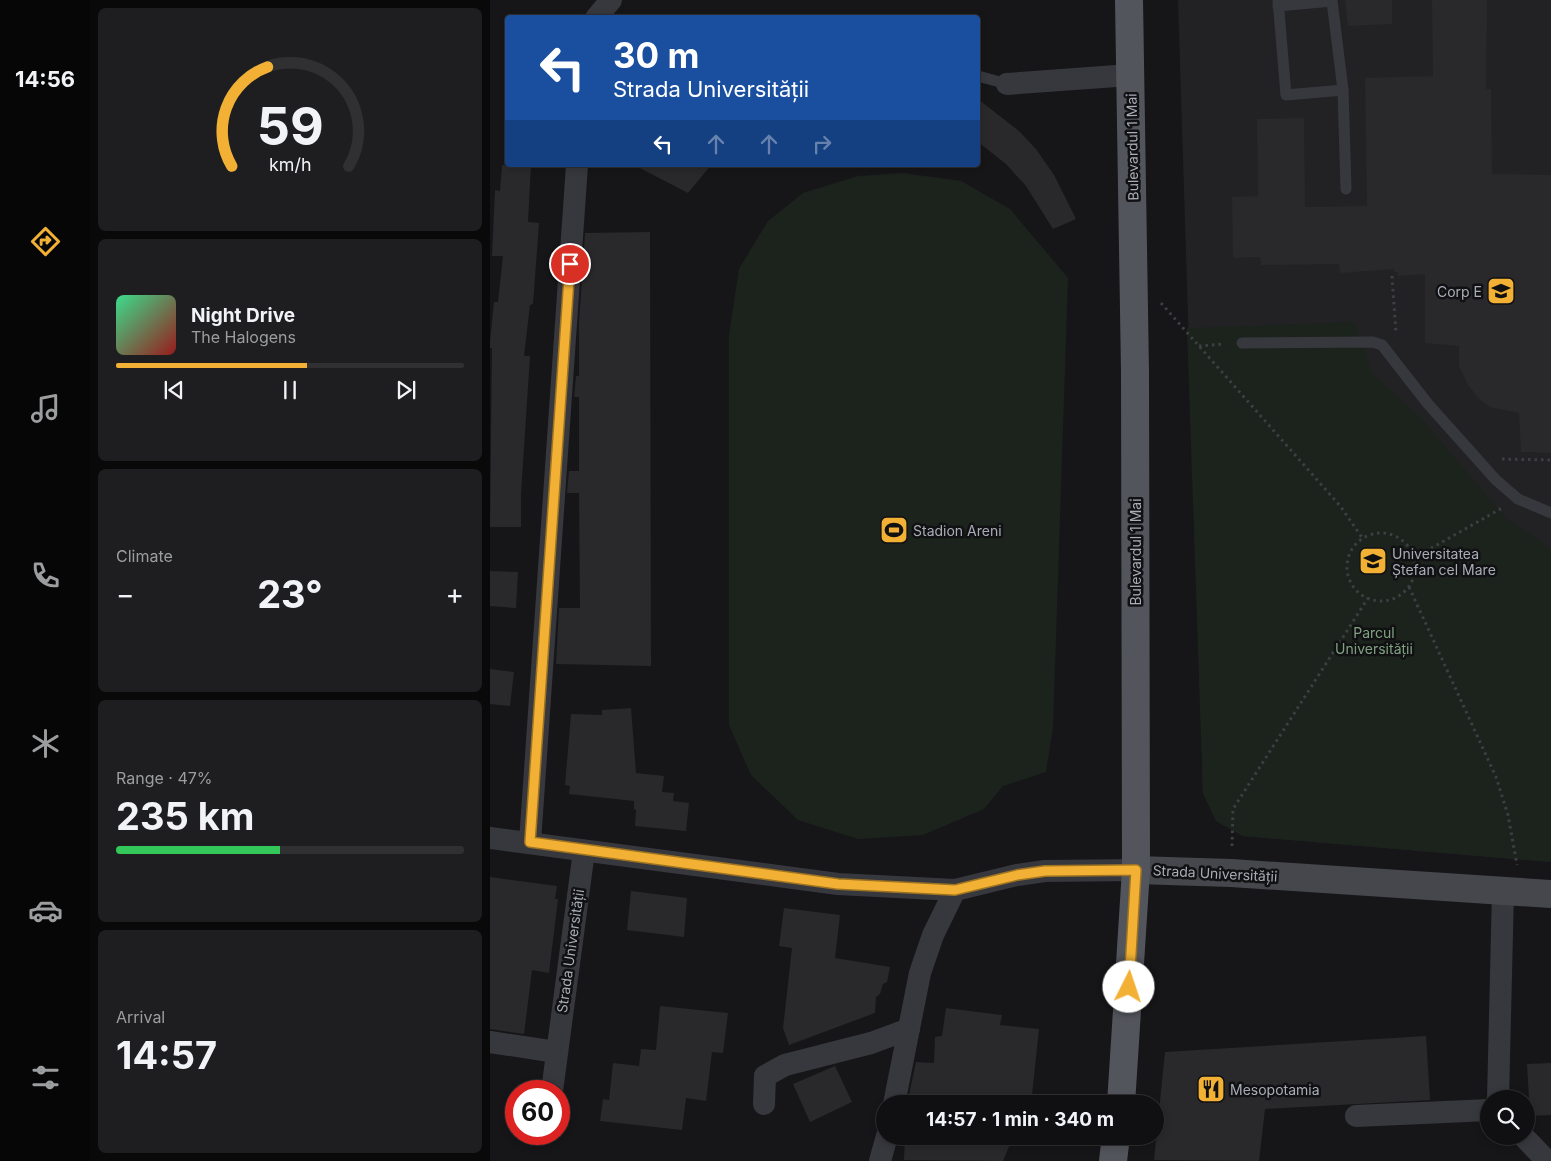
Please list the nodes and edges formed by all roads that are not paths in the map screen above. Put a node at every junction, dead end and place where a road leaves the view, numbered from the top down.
1 (611, 0) edge
2 (1129, 0) edge
3 (1278, 3) edge
4 (598, 15) edge
5 (1130, 75) junction
6 (980, 77) edge
7 (1007, 84) joint
8 (1343, 90) junction
9 (577, 167) edge
10 (1346, 188) dead end
11 (1242, 343) road end
12 (1551, 513) edge
13 (490, 838) edge
14 (530, 842) junction
15 (584, 850) junction
16 (1136, 870) junction
17 (955, 890) junction
18 (1513, 891) junction
19 (1551, 894) edge
20 (909, 1029) junction
21 (490, 1042) edge
22 (556, 1052) junction
23 (553, 1080) edge
24 (1499, 1090) edge
25 (896, 1095) edge
26 (1122, 1095) edge
27 (764, 1104) dead end
28 (1480, 1110) edge
29 (1356, 1116) dead end
30 (884, 1145) edge
31 (1115, 1145) edge
32 (1532, 1145) edge
33 (880, 1161) edge
34 (1112, 1161) edge
35 (1547, 1161) edge

1 - 4 street
2 - 5 main road, Bulevardul 1 Mai
3 - 8 lane
3 - 8 lane
5 - 7 street
5 - 16 main road, Bulevardul 1 Mai
6 - 7 lane
8 - 10 lane
9 - 14 street
11 - 12 lane
13 - 14 street, Strada Universității
14 - 15 street, Strada Universității
15 - 17 street, Strada Universității
15 - 22 street, Strada Universității
16 - 17 street, Strada Universității
16 - 18 street, Strada Universității
16 - 26 main road, Bulevardul 1 Mai
17 - 20 street
18 - 19 street, Strada Universității
18 - 24 street
20 - 25 street
20 - 27 street
21 - 22 street
22 - 23 street, Strada Universității
28 - 29 street
30 - 33 street
31 - 34 main road
32 - 35 street

